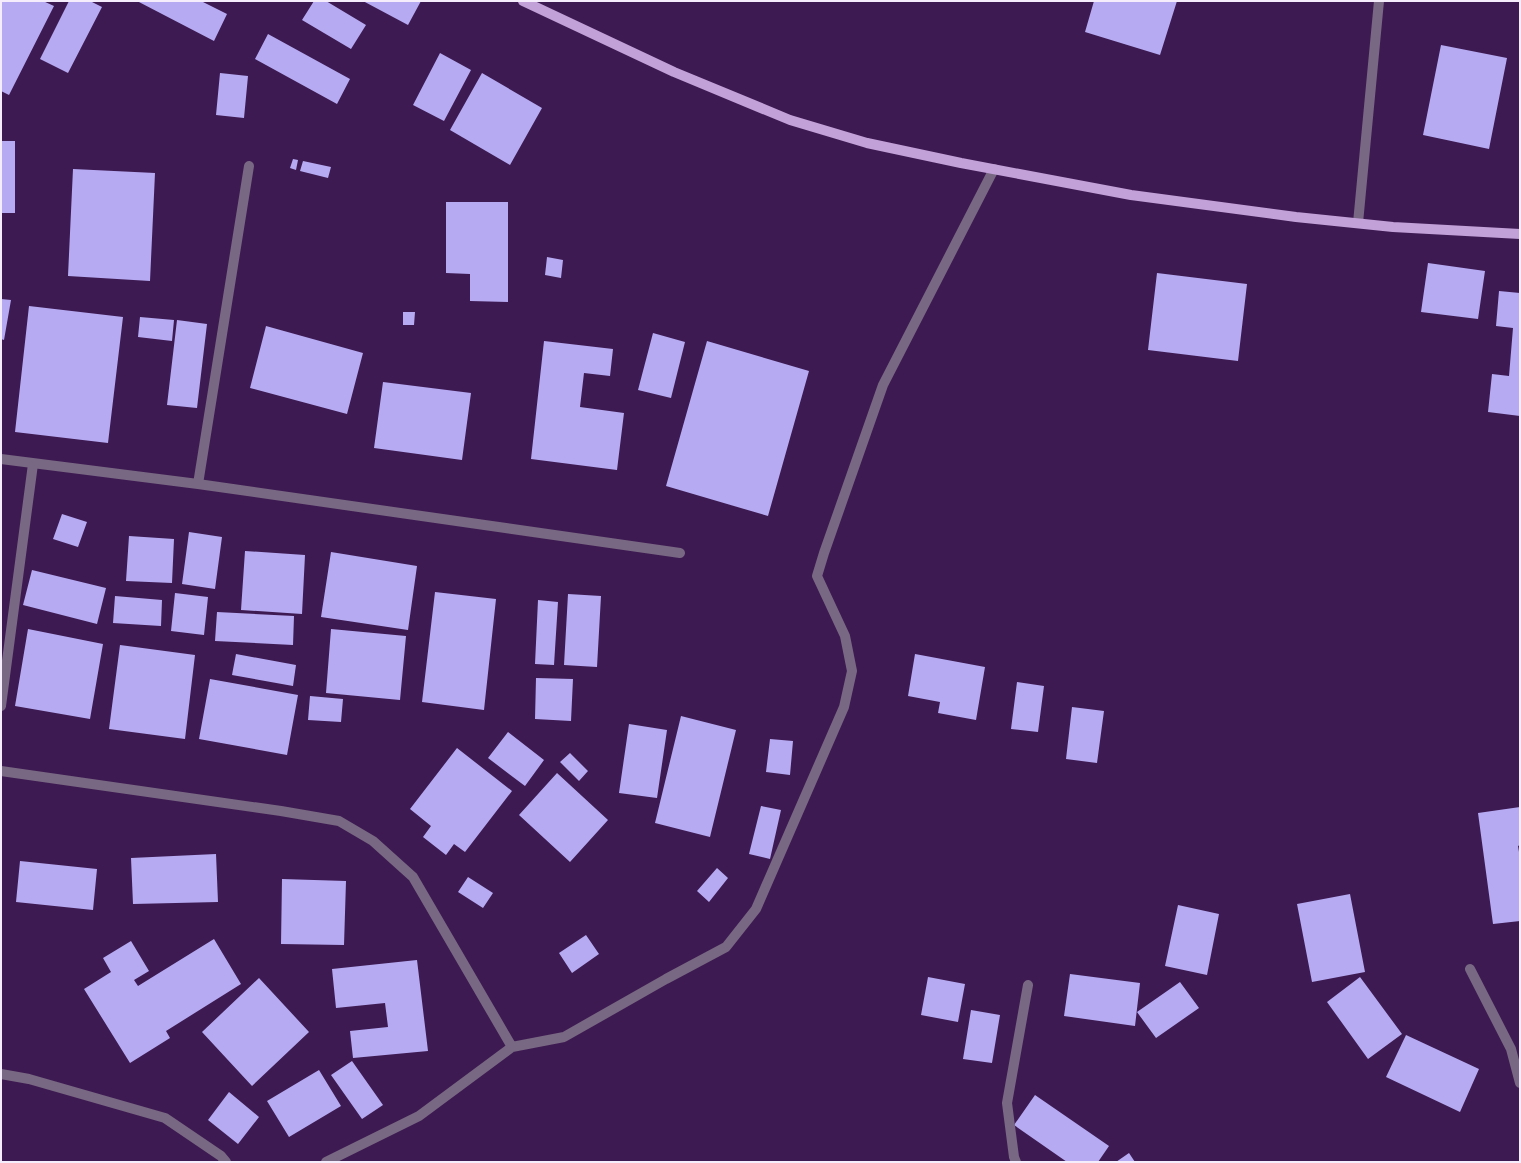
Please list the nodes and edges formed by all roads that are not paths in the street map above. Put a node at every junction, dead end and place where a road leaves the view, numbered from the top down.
1 (523, 1) edge
2 (1379, 1) edge
3 (249, 166) dead end
4 (994, 169) junction
5 (1358, 224) junction
6 (1520, 234) edge
7 (1, 459) edge
8 (33, 464) junction
9 (198, 484) junction
10 (680, 553) dead end
11 (1, 706) edge
12 (1, 771) edge
13 (1470, 969) dead end
14 (1028, 985) dead end
15 (512, 1047) junction
16 (1, 1074) edge
17 (1520, 1083) edge
18 (226, 1162) edge
19 (326, 1162) edge
20 (1016, 1162) edge

1 - 4 main road
2 - 5 street
3 - 9 street
4 - 5 main road
4 - 15 street
5 - 6 main road
7 - 8 street
8 - 9 street
8 - 11 street
9 - 10 street
12 - 15 street
13 - 17 street
14 - 20 street
15 - 19 street
16 - 18 street

